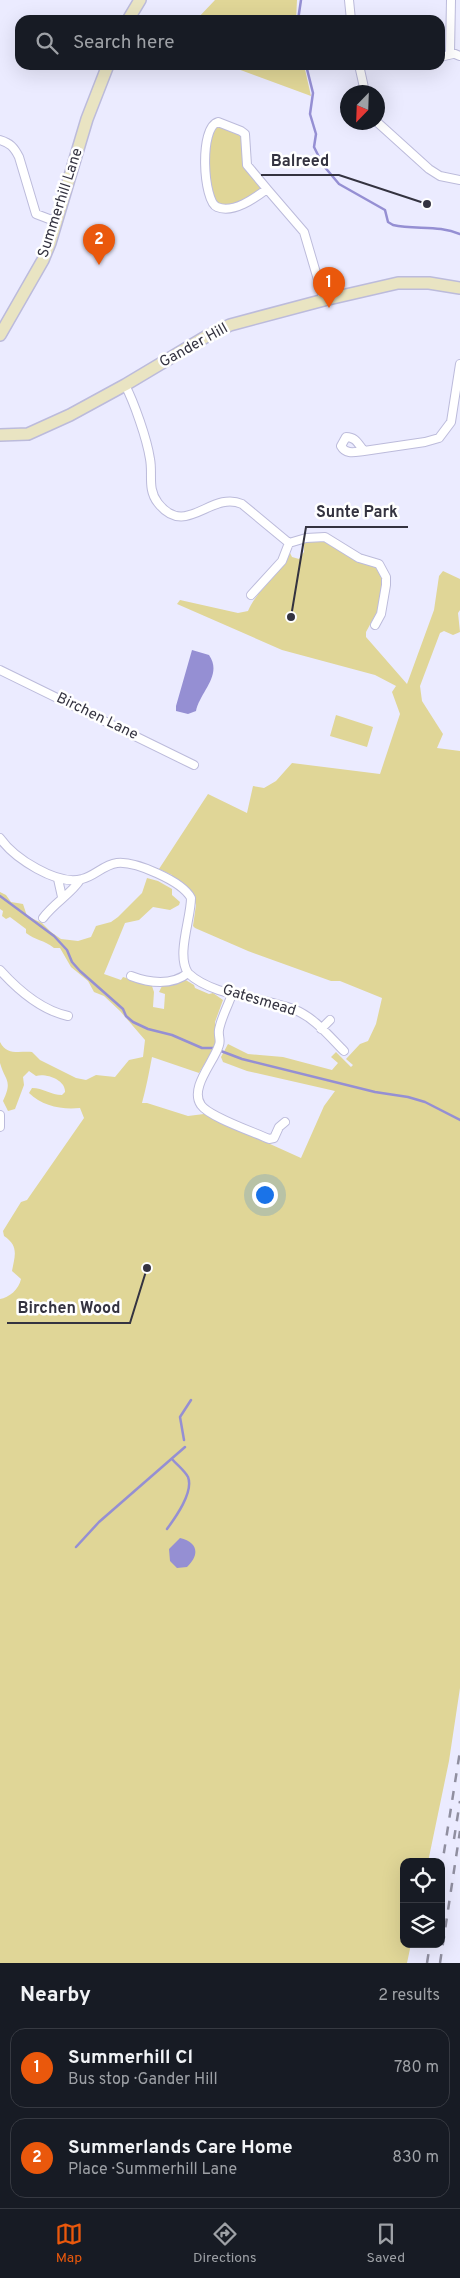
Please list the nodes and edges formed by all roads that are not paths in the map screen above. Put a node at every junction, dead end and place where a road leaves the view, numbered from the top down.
1 (140, 0) edge
2 (349, 0) edge
3 (451, 0) edge
4 (131, 15) edge
5 (350, 15) edge
6 (456, 55) edge
7 (106, 70) edge
8 (360, 70) edge
9 (363, 85) edge
10 (385, 129) edge
11 (0, 140) edge
12 (460, 180) edge
13 (267, 189) junction
14 (57, 222) junction
15 (460, 288) edge
16 (324, 300) junction
17 (0, 335) edge
18 (460, 364) edge
19 (125, 385) junction
20 (0, 435) edge
21 (364, 451) dead end
22 (289, 543) junction
23 (251, 595) dead end
24 (375, 625) dead end
25 (0, 670) edge
26 (194, 765) dead end
27 (0, 838) edge
28 (58, 879) junction
29 (80, 880) junction
30 (62, 897) junction
31 (43, 918) dead end
32 (0, 970) edge
33 (188, 973) junction
34 (131, 976) dead end
35 (232, 994) junction
36 (68, 1016) dead end
37 (330, 1020) dead end
38 (321, 1029) junction
39 (344, 1051) dead end
40 (0, 1115) edge
41 (285, 1122) dead end
42 (0, 1128) edge

1 - 4 street
2 - 5 street
3 - 6 street
7 - 14 street, Summerhill Lane
8 - 9 street
10 - 12 street
11 - 14 street
13 - 13 street
13 - 16 street
14 - 17 street, Summerhill Lane
15 - 16 street, Gander Hill
16 - 19 street, Gander Hill
18 - 21 street
19 - 20 street, Gander Hill
19 - 22 street
22 - 23 street
22 - 24 street
25 - 26 street, Birchen Lane
27 - 28 street
28 - 29 street
28 - 30 street
29 - 30 street
29 - 33 street
30 - 31 street
32 - 36 street
33 - 34 street
33 - 35 street, Gatesmead
35 - 38 street, Gatesmead
35 - 41 street
37 - 38 street
38 - 39 street, Gatesmead
40 - 42 street

